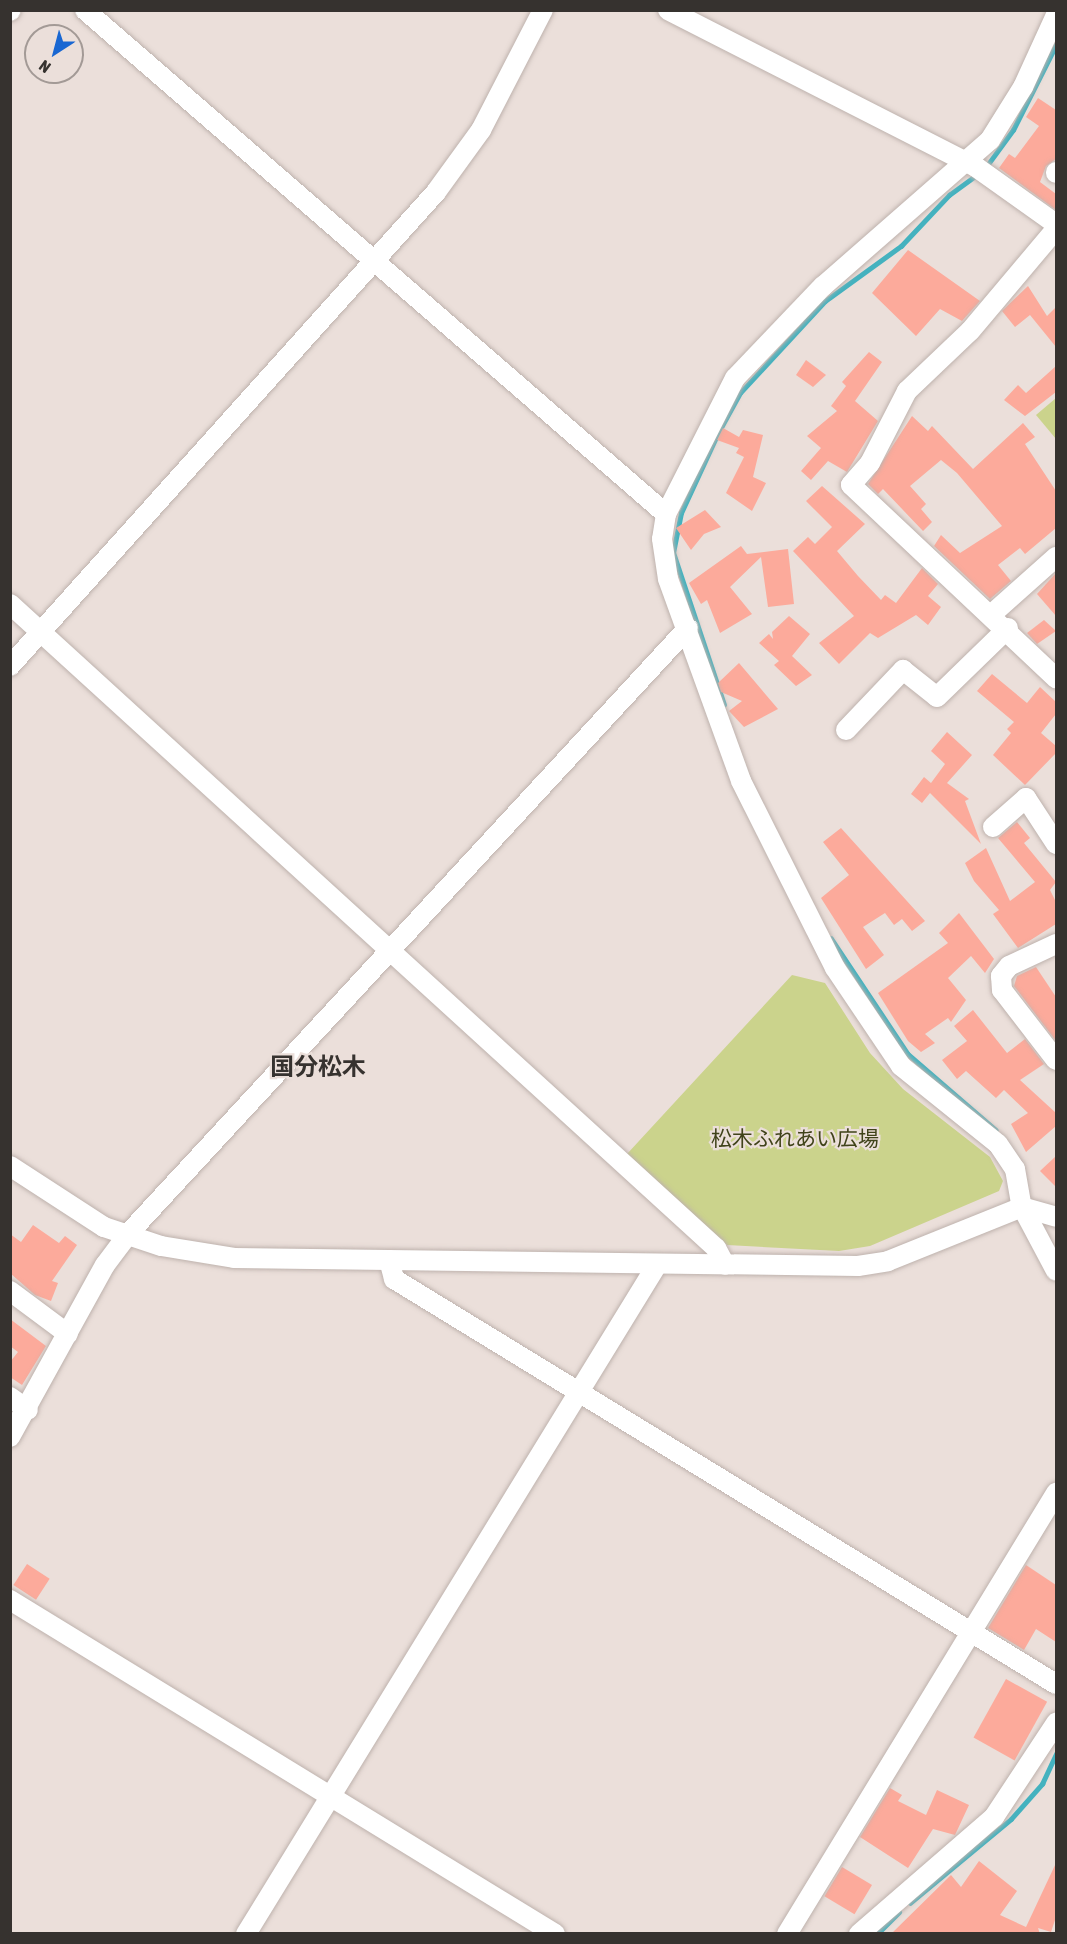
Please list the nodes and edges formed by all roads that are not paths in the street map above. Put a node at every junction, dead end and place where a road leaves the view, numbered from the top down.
1 (85, 10) edge
2 (543, 10) edge
3 (668, 10) edge
4 (1056, 15) edge
5 (976, 168) junction
6 (1056, 224) edge
7 (1056, 229) edge
8 (372, 263) junction
9 (666, 514) junction
10 (1056, 557) edge
11 (10, 604) edge
12 (992, 614) junction
13 (688, 628) junction
14 (1008, 628) junction
15 (40, 634) junction
16 (10, 666) edge
17 (1056, 678) edge
18 (846, 730) dead end
19 (993, 827) dead end
20 (1056, 844) edge
21 (1056, 944) edge
22 (390, 951) junction
23 (1056, 1060) edge
24 (10, 1166) edge
25 (1022, 1207) junction
26 (1056, 1217) edge
27 (128, 1234) junction
28 (389, 1260) junction
29 (657, 1265) junction
30 (725, 1265) junction
31 (1056, 1271) edge
32 (10, 1292) edge
33 (68, 1334) junction
34 (580, 1393) junction
35 (10, 1397) edge
36 (28, 1410) junction
37 (10, 1437) edge
38 (1056, 1493) edge
39 (10, 1600) edge
40 (969, 1634) junction
41 (1056, 1684) edge
42 (1056, 1723) edge
43 (332, 1798) junction
44 (246, 1934) edge
45 (555, 1934) edge
46 (787, 1934) edge
47 (859, 1934) edge

1 - 8 street
2 - 8 street
3 - 5 street
4 - 5 street
5 - 6 street
5 - 9 street
7 - 12 street
8 - 9 street
8 - 15 street
9 - 13 street
10 - 12 street
11 - 15 street
12 - 14 street
13 - 22 street
13 - 25 street
14 - 17 street
14 - 18 street
15 - 16 street
15 - 22 street
19 - 20 street
21 - 23 street
22 - 27 street
22 - 30 street
24 - 27 street
25 - 26 street
25 - 30 street
25 - 31 street
27 - 28 street
27 - 33 street
28 - 29 street
28 - 34 street
29 - 30 street
29 - 34 street
32 - 33 street
33 - 36 street
34 - 40 street
34 - 43 street
35 - 36 street
36 - 37 street
38 - 40 street
39 - 43 street
40 - 41 street
40 - 46 street
42 - 47 street
43 - 44 street
43 - 45 street

